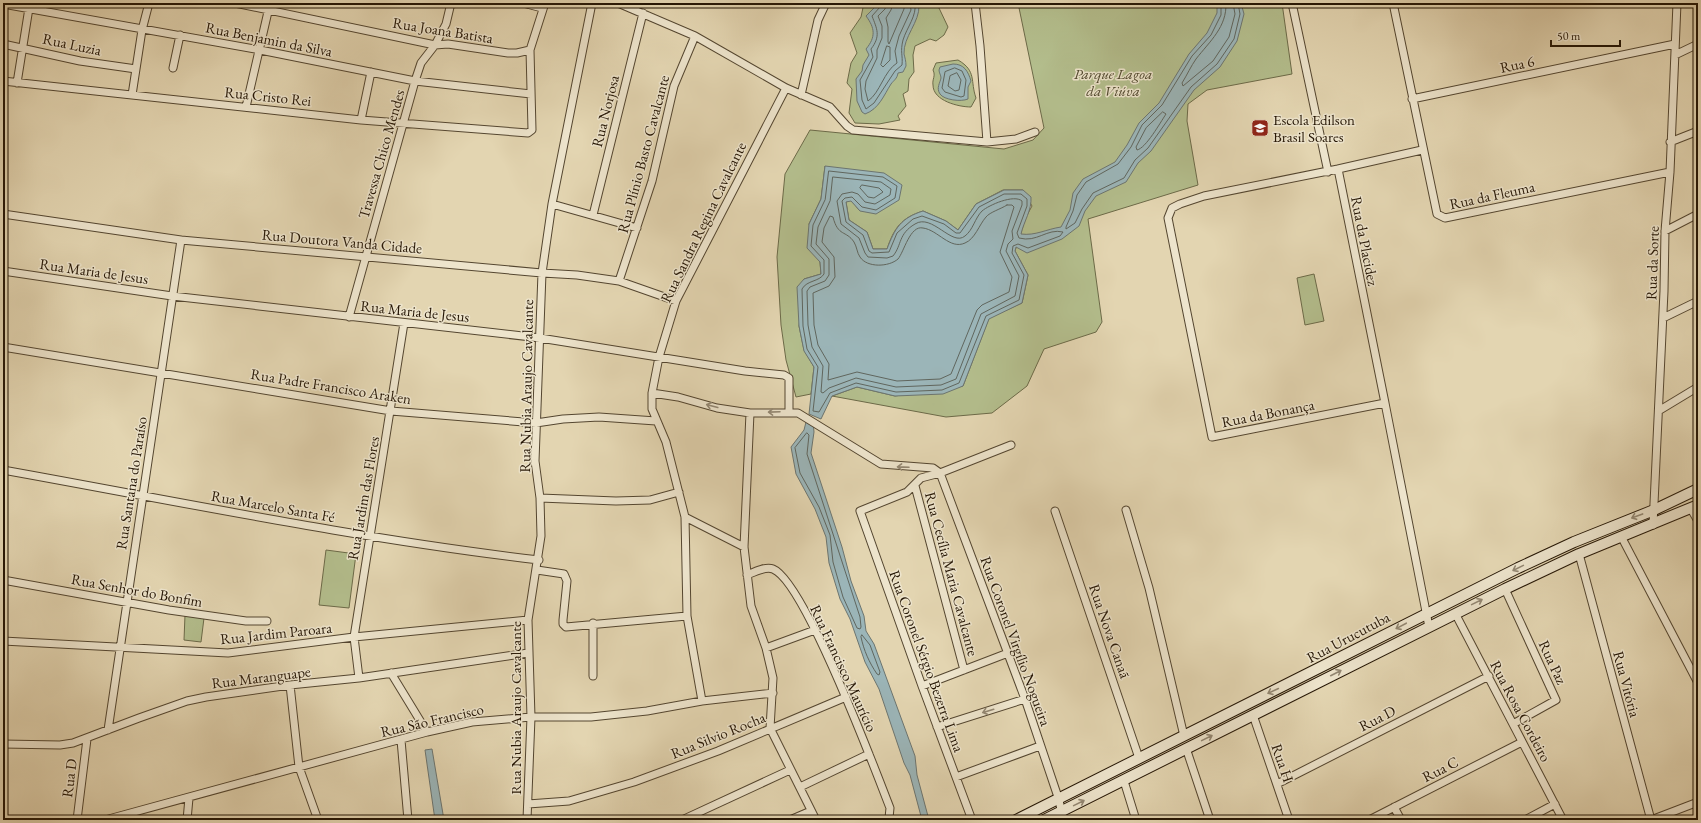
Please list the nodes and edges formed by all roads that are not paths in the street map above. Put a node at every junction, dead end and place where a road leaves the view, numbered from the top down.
1 (149, 3) edge
2 (234, 3) edge
3 (451, 3) edge
4 (523, 3) edge
5 (592, 3) edge
6 (618, 3) edge
7 (826, 3) edge
8 (975, 3) edge
9 (1292, 3) edge
10 (1393, 3) edge
11 (1677, 3) edge
12 (3, 4) edge
13 (543, 5) edge
14 (269, 6) edge
15 (41, 7) edge
16 (29, 8) junction
17 (642, 13) junction
18 (142, 30) junction
19 (180, 35) junction
20 (695, 36) junction
21 (3, 44) edge
22 (435, 44) junction
23 (1675, 44) junction
24 (1698, 44) edge
25 (23, 47) junction
26 (260, 50) junction
27 (530, 50) junction
28 (1675, 55) junction
29 (173, 68) dead end
30 (136, 69) junction
31 (371, 72) junction
32 (3, 81) edge
33 (415, 81) junction
34 (17, 83) junction
35 (786, 88) junction
36 (531, 94) junction
37 (132, 95) junction
38 (801, 95) junction
39 (1412, 99) junction
40 (246, 107) junction
41 (361, 120) junction
42 (404, 122) junction
43 (1698, 131) edge
44 (1035, 132) dead end
45 (987, 142) junction
46 (1670, 142) junction
47 (1422, 150) junction
48 (1338, 169) junction
49 (1328, 172) junction
50 (1670, 172) junction
51 (552, 204) junction
52 (3, 214) edge
53 (1698, 214) edge
54 (593, 215) junction
55 (637, 228) junction
56 (1665, 231) junction
57 (181, 240) junction
58 (366, 256) junction
59 (3, 271) edge
60 (542, 274) junction
61 (619, 281) junction
62 (172, 296) junction
63 (676, 301) junction
64 (1698, 301) edge
65 (350, 317) junction
66 (1663, 318) junction
67 (404, 323) junction
68 (540, 338) junction
69 (3, 347) edge
70 (659, 357) junction
71 (161, 372) junction
72 (1698, 387) edge
73 (652, 393) junction
74 (1384, 403) junction
75 (1660, 410) junction
76 (391, 411) junction
77 (789, 412) junction
78 (750, 413) junction
79 (656, 421) junction
80 (536, 423) junction
81 (1011, 445) dead end
82 (3, 470) edge
83 (940, 473) junction
84 (915, 486) junction
85 (1698, 489) edge
86 (679, 492) junction
87 (143, 495) junction
88 (540, 498) junction
89 (1695, 507) edge
90 (1126, 510) dead end
91 (1654, 510) junction
92 (1056, 511) dead end
93 (685, 517) junction
94 (1698, 521) edge
95 (1653, 525) junction
96 (369, 536) junction
97 (1622, 538) junction
98 (744, 547) junction
99 (1579, 554) junction
100 (539, 560) junction
101 (537, 570) junction
102 (747, 575) junction
103 (3, 580) edge
104 (1505, 589) junction
105 (126, 601) junction
106 (1426, 613) junction
107 (1455, 613) junction
108 (687, 616) junction
109 (528, 620) junction
110 (267, 621) dead end
111 (592, 623) junction
112 (1429, 627) junction
113 (815, 630) junction
114 (354, 637) junction
115 (3, 641) edge
116 (120, 647) junction
117 (766, 648) junction
118 (528, 653) junction
119 (1008, 653) junction
120 (964, 670) junction
121 (1316, 670) junction
122 (391, 673) junction
123 (593, 676) dead end
124 (1489, 676) junction
125 (359, 678) junction
126 (1296, 680) junction
127 (1322, 681) junction
128 (1698, 683) edge
129 (290, 685) junction
130 (922, 686) junction
131 (1302, 691) junction
132 (773, 693) junction
133 (846, 697) junction
134 (1025, 699) junction
135 (702, 701) junction
136 (1253, 715) junction
137 (531, 717) junction
138 (1513, 724) junction
139 (937, 727) junction
140 (770, 728) junction
141 (108, 730) junction
142 (427, 732) junction
143 (1184, 736) junction
144 (87, 739) junction
145 (401, 740) junction
146 (1522, 742) junction
147 (3, 744) edge
148 (1040, 746) junction
149 (1186, 748) junction
150 (869, 754) junction
151 (1139, 758) junction
152 (299, 768) junction
153 (790, 770) junction
154 (956, 777) junction
155 (1124, 781) junction
156 (1277, 784) junction
157 (800, 787) junction
158 (189, 798) junction
159 (1059, 800) junction
160 (1698, 802) edge
161 (528, 804) junction
162 (1555, 804) junction
163 (1394, 807) junction
164 (811, 811) junction
165 (1063, 815) edge
166 (77, 820) edge
167 (105, 820) edge
168 (187, 820) edge
169 (318, 820) edge
170 (408, 820) edge
171 (527, 820) edge
172 (682, 820) edge
173 (790, 820) edge
174 (816, 820) edge
175 (886, 820) edge
176 (972, 820) edge
177 (1016, 820) edge
178 (1044, 820) edge
179 (1136, 820) edge
180 (1210, 820) edge
181 (1289, 820) edge
182 (1369, 820) edge
183 (1401, 820) edge
184 (1525, 820) edge
185 (1563, 820) edge
186 (1651, 820) edge

1 - 18 street
2 - 14 street, Rua Joana Batista
3 - 22 street, Travessa Chico Mendes
4 - 13 street
5 - 51 street, Rua Nubia Araujo Cavalcante
6 - 17 street
7 - 38 street
8 - 45 street
9 - 49 street
10 - 39 street, Rua da Fleuma
11 - 23 street, Rua da Sorte
12 - 16 street, Rua Benjamin da Silva
13 - 27 street
14 - 22 street, Rua Joana Batista
14 - 26 street
15 - 16 street, Rua Benjamin da Silva
15 - 18 street, Rua Benjamin da Silva
16 - 25 street
17 - 20 street
17 - 54 street, Rua Norjosa
18 - 19 street, Rua Benjamin da Silva
18 - 30 street
19 - 26 street, Rua Benjamin da Silva
19 - 29 street
20 - 35 street
20 - 55 street, Rua Plínio Basto Cavalcante
21 - 25 street, Rua Luzia
22 - 27 street, Rua Joana Batista
22 - 33 street, Travessa Chico Mendes
23 - 28 street, Rua da Sorte
23 - 39 street, Rua 6
24 - 28 street
25 - 30 street, Rua Luzia
25 - 34 street
26 - 31 street, Rua Benjamin da Silva
26 - 40 street
27 - 36 street
28 - 46 street, Rua da Sorte
30 - 37 street
31 - 33 street, Rua Benjamin da Silva
31 - 41 street
32 - 34 street, Rua Cristo Rei
33 - 36 street, Rua Benjamin da Silva
33 - 42 street, Travessa Chico Mendes
34 - 37 street, Rua Cristo Rei
35 - 38 street
35 - 63 street, Rua Sandra Regina Cavalcante
36 - 42 street, Rua Cristo Rei
37 - 40 street, Rua Cristo Rei
38 - 45 street
39 - 47 street, Rua da Fleuma
40 - 41 street, Rua Cristo Rei
41 - 42 street, Rua Cristo Rei
42 - 58 street, Travessa Chico Mendes
43 - 46 street
44 - 45 street
46 - 50 street, Rua da Sorte
47 - 48 street
47 - 50 street, Rua da Fleuma
48 - 49 street, Rua da Bonança
48 - 74 street, Rua da Placidez
49 - 74 street, Rua da Bonança
50 - 56 street, Rua da Sorte
51 - 54 street
51 - 60 street, Rua Nubia Araujo Cavalcante
52 - 57 street, Rua Doutora Vanda Cidade
53 - 56 street
54 - 55 street
55 - 61 street, Rua Plínio Basto Cavalcante
56 - 66 street, Rua da Sorte
57 - 58 street, Rua Doutora Vanda Cidade
57 - 62 street, Rua Santana do Paraíso
58 - 60 street, Rua Doutora Vanda Cidade
58 - 65 street, Travessa Chico Mendes
59 - 62 street, Rua Maria de Jesus
60 - 61 street, Rua Doutora Vanda Cidade
60 - 68 street, Rua Nubia Araujo Cavalcante
61 - 63 street, Rua Doutora Vanda Cidade
62 - 65 street, Rua Maria de Jesus
62 - 71 street, Rua Santana do Paraíso
63 - 70 street, Rua Sandra Regina Cavalcante
64 - 66 street
65 - 67 street, Rua Maria de Jesus
66 - 75 street, Rua da Sorte
67 - 68 street, Rua Maria de Jesus
67 - 76 street, Rua Jardim das Flores
68 - 70 street, Rua Maria de Jesus
68 - 80 street, Rua Nubia Araujo Cavalcante
69 - 71 street, Rua Padre Francisco Araken
70 - 73 street, Rua Sandra Regina Cavalcante
70 - 77 street, Rua Maria de Jesus
71 - 76 street, Rua Padre Francisco Araken
71 - 87 street, Rua Santana do Paraíso
72 - 75 street
78 -> 73 street
73 - 79 street, Rua Sandra Regina Cavalcante
74 - 106 street
75 - 91 street, Rua da Sorte
76 - 80 street, Rua Padre Francisco Araken
76 - 96 street, Rua Jardim das Flores
77 -> 78 street
83 -> 77 street
78 - 98 street
79 - 80 street, Rua Padre Francisco Araken
79 - 86 street, Rua Sandra Regina Cavalcante
80 - 88 street, Rua Nubia Araujo Cavalcante
81 - 83 street
82 - 87 street, Rua Marcelo Santa Fé
83 - 84 street
83 - 119 street, Rua Coronel Virgílio Nogueira
84 - 120 street, Rua Cecília Maria Cavalcante
84 - 130 street, Rua Coronel Sérgio Bezerra Lima
85 - 91 street, Rua Urucutuba
86 - 88 street
86 - 93 street, Rua Sandra Regina Cavalcante
87 - 96 street, Rua Marcelo Santa Fé
87 - 105 street, Rua Santana do Paraíso
88 - 100 street, Rua Nubia Araujo Cavalcante
89 - 94 street
89 - 95 street, Rua Urucutuba
90 - 143 street
91 - 95 street, Rua da Sorte
91 -> 106 street, Rua Urucutuba
92 - 151 street, Rua Nova Canaã
93 - 98 street
93 - 108 street, Rua Sandra Regina Cavalcante
95 - 97 street, Rua Urucutuba
96 - 100 street, Rua Marcelo Santa Fé
96 - 114 street, Rua Jardim das Flores
97 - 99 street, Rua Urucutuba
97 - 128 street
98 - 102 street
99 - 104 street, Rua Urucutuba
99 - 186 street, Rua Vitória
100 - 101 street, Rua Nubia Araujo Cavalcante
101 - 109 street, Rua Nubia Araujo Cavalcante
101 - 111 street
102 - 113 street, Rua Francisco Maurício
102 - 117 street
103 - 105 street, Rua Senhor do Bonfim
107 -> 104 street, Rua Urucutuba
104 - 138 street, Rua Paz
105 - 110 street, Rua Senhor do Bonfim
105 - 116 street, Rua Santana do Paraíso
106 - 112 street
106 -> 121 street, Rua Urucutuba
107 - 112 street, Rua Urucutuba
107 - 124 street, Rua Rosa Cordeiro
108 - 111 street
108 - 135 street, Rua Sandra Regina Cavalcante
109 - 114 street, Rua Jardim Paroara
109 - 118 street, Rua Nubia Araujo Cavalcante
111 - 123 street
127 -> 112 street, Rua Urucutuba
113 - 117 street
113 - 133 street, Rua Francisco Maurício
114 - 116 street, Rua Jardim Paroara
114 - 125 street, Rua Jardim das Flores
115 - 116 street, Rua Jardim Paroara
116 - 141 street, Rua Santana do Paraíso
117 - 132 street
118 - 122 street, Rua Maranguape
118 - 137 street, Rua Nubia Araujo Cavalcante
119 - 120 street
119 - 134 street, Rua Coronel Virgílio Nogueira
120 - 130 street
121 - 126 street, Rua Urucutuba
121 - 127 street
122 - 125 street, Rua Maranguape
122 - 142 street
124 - 138 street, Rua Rosa Cordeiro
124 - 156 street, Rua D
125 - 129 street, Rua Maranguape
126 - 131 street
126 -> 143 street, Rua Urucutuba
127 - 131 street, Rua Urucutuba
129 - 141 street, Rua Maranguape
129 - 152 street
130 - 139 street, Rua Coronel Sérgio Bezerra Lima
131 - 136 street, Rua Urucutuba
132 - 135 street, Rua São Francisco
132 - 140 street
133 - 140 street, Rua Silvio Rocha
133 - 150 street, Rua Francisco Maurício
134 -> 139 street
134 - 148 street, Rua Coronel Virgílio Nogueira
135 - 137 street, Rua São Francisco
149 -> 136 street, Rua Urucutuba
136 - 156 street, Rua H
137 - 142 street, Rua São Francisco
137 - 161 street, Rua Nubia Araujo Cavalcante
138 - 146 street, Rua Rosa Cordeiro
139 - 154 street, Rua Coronel Sérgio Bezerra Lima
140 - 153 street
140 - 161 street, Rua Silvio Rocha
141 - 144 street, Rua Maranguape
142 - 145 street, Rua São Francisco
143 - 151 street, Rua Urucutuba
144 - 147 street, Rua Maranguape
144 - 166 street, Rua D
145 - 152 street, Rua São Francisco
145 - 170 street
146 - 162 street, Rua Rosa Cordeiro
146 - 163 street, Rua C
148 - 154 street
148 - 159 street, Rua Coronel Virgílio Nogueira
149 - 155 street, Rua Urucutuba
149 - 180 street
150 - 157 street
150 - 175 street, Rua Francisco Maurício
151 - 159 street, Rua Urucutuba
152 - 158 street, Rua São Francisco
152 - 169 street
153 - 157 street
153 - 172 street
154 - 176 street, Rua Coronel Sérgio Bezerra Lima
165 -> 155 street, Rua Urucutuba
155 - 179 street
156 - 181 street, Rua H
157 - 164 street
158 - 167 street, Rua São Francisco
158 - 168 street
159 - 165 street, Rua Coronel Virgílio Nogueira
159 - 177 street, Rua Urucutuba
160 - 186 street
161 - 171 street, Rua Nubia Araujo Cavalcante
162 - 184 street
162 - 185 street, Rua Rosa Cordeiro
163 - 182 street, Rua C
163 - 183 street
164 - 173 street
164 - 174 street
165 - 178 street, Rua Urucutuba

